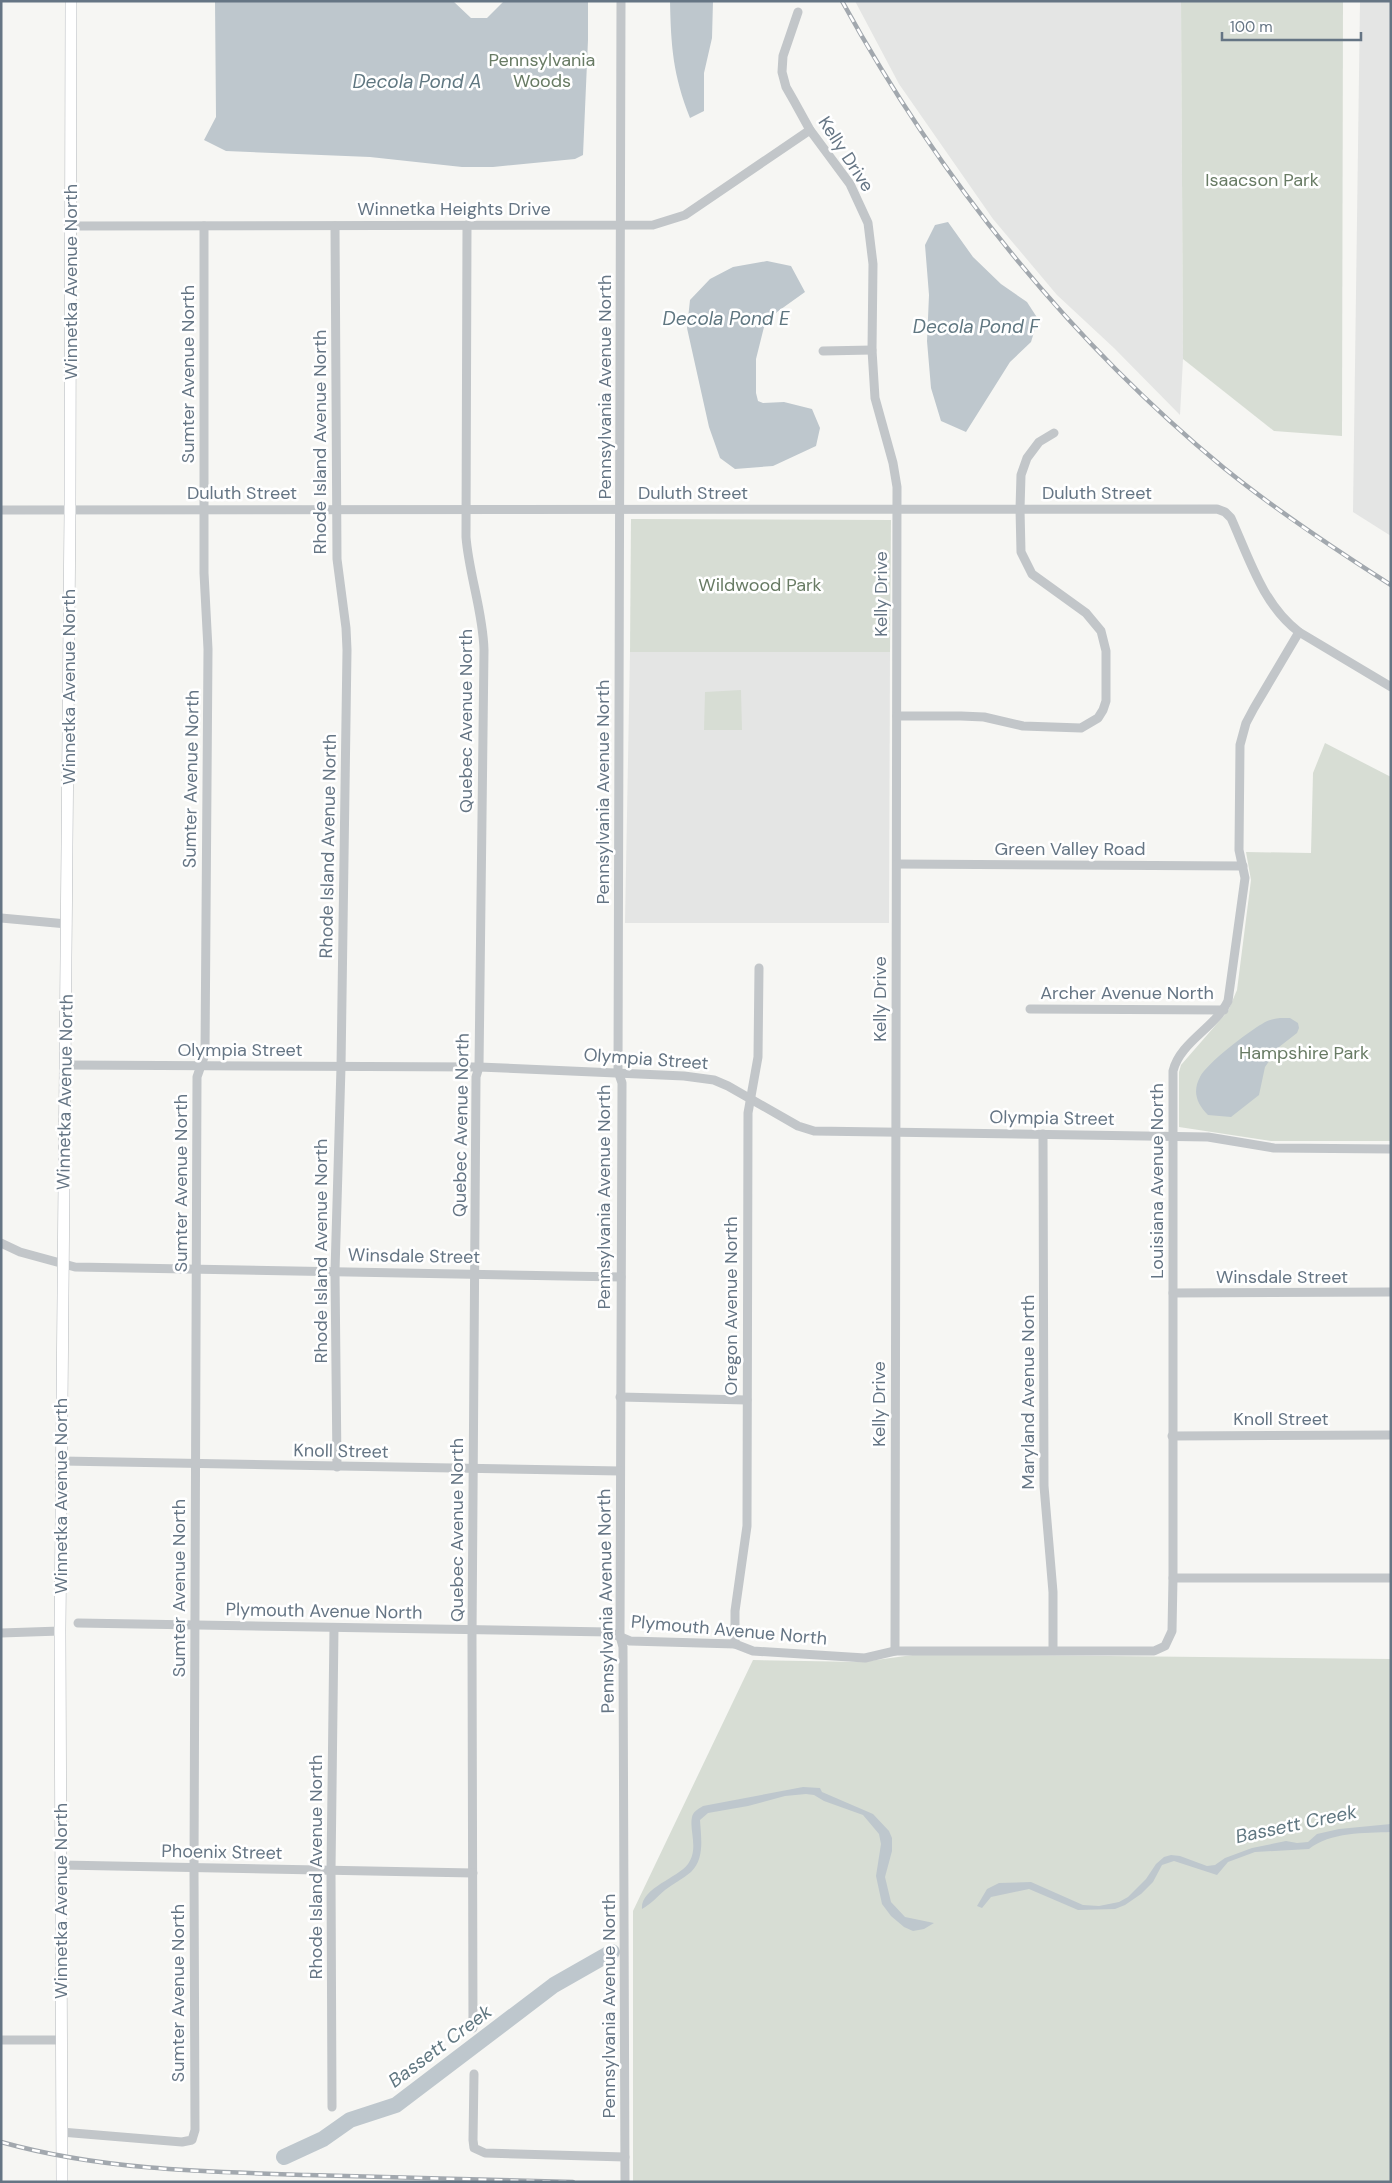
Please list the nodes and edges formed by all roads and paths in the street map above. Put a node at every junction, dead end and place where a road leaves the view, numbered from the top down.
1 (71, 1) edge
2 (621, 1) edge
3 (798, 12) dead end
4 (810, 130) junction
5 (467, 225) junction
6 (622, 225) junction
7 (71, 226) junction
8 (204, 226) junction
9 (336, 226) junction
10 (872, 350) junction
11 (823, 351) dead end
12 (1054, 433) dead end
13 (335, 509) junction
14 (467, 509) junction
15 (621, 509) junction
16 (898, 509) junction
17 (1020, 509) junction
18 (1, 510) edge
19 (70, 510) junction
20 (204, 510) junction
21 (1299, 632) junction
22 (1391, 686) edge
23 (897, 716) junction
24 (897, 864) junction
25 (1243, 866) junction
26 (1, 918) edge
27 (67, 924) junction
28 (759, 968) dead end
29 (1030, 1009) dead end
30 (1224, 1010) junction
31 (65, 1065) junction
32 (201, 1066) junction
33 (340, 1066) junction
34 (480, 1067) junction
35 (618, 1071) junction
36 (750, 1099) junction
37 (896, 1133) junction
38 (1042, 1134) junction
39 (1172, 1137) junction
40 (1391, 1149) edge
41 (1, 1243) edge
42 (64, 1264) junction
43 (197, 1268) junction
44 (335, 1271) junction
45 (475, 1274) junction
46 (621, 1277) junction
47 (1391, 1292) edge
48 (1173, 1294) junction
49 (620, 1397) junction
50 (747, 1400) junction
51 (1391, 1435) edge
52 (1172, 1436) junction
53 (62, 1461) junction
54 (196, 1463) junction
55 (338, 1467) junction
56 (474, 1468) junction
57 (620, 1471) junction
58 (1173, 1578) junction
59 (1391, 1578) edge
60 (78, 1623) dead end
61 (195, 1625) junction
62 (334, 1628) junction
63 (473, 1630) junction
64 (60, 1631) junction
65 (1, 1633) edge
66 (620, 1636) junction
67 (735, 1644) junction
68 (1165, 1646) joint
69 (1053, 1650) junction
70 (895, 1651) junction
71 (61, 1865) junction
72 (194, 1868) junction
73 (331, 1870) junction
74 (472, 1873) junction
75 (473, 2028) dead end
76 (1, 2040) edge
77 (61, 2040) junction
78 (474, 2074) dead end
79 (332, 2107) dead end
80 (61, 2132) junction
81 (625, 2157) junction
82 (62, 2182) edge
83 (625, 2182) edge

1 - 7 main road, Winnetka Avenue North
2 - 6 street, Pennsylvania Avenue North
3 - 4 street, Kelly Drive
4 - 6 street, Winnetka Heights Drive
4 - 10 street, Kelly Drive
5 - 6 street, Winnetka Heights Drive
5 - 9 street, Winnetka Heights Drive
5 - 14 street, Quebec Avenue North
6 - 15 street, Pennsylvania Avenue North
7 - 8 street, Winnetka Heights Drive
7 - 19 main road, Winnetka Avenue North
8 - 9 street, Winnetka Heights Drive
8 - 20 street, Sumter Avenue North
9 - 13 street, Rhode Island Avenue North
10 - 11 street
10 - 16 street, Kelly Drive
12 - 17 street
13 - 14 street, Duluth Street
13 - 20 street, Duluth Street
13 - 33 street, Rhode Island Avenue North
14 - 15 street, Duluth Street
14 - 34 street, Quebec Avenue North
15 - 16 street, Duluth Street
15 - 35 street, Pennsylvania Avenue North
16 - 17 street, Duluth Street
16 - 23 street, Kelly Drive
17 - 21 street, Duluth Street
17 - 23 street
18 - 19 street, Duluth Street
19 - 20 street, Duluth Street
19 - 27 main road, Winnetka Avenue North
20 - 32 street, Sumter Avenue North
21 - 22 street
21 - 25 street, Louisiana Avenue North
23 - 24 street, Kelly Drive
24 - 25 street, Green Valley Road
24 - 37 street, Kelly Drive
25 - 30 street, Louisiana Avenue North
26 - 27 street
27 - 31 main road, Winnetka Avenue North
28 - 36 street, Oregon Avenue North
29 - 30 street, Archer Avenue North
30 - 39 street, Louisiana Avenue North
31 - 32 street, Olympia Street
31 - 42 main road, Winnetka Avenue North
32 - 33 street, Olympia Street
32 - 43 street, Sumter Avenue North
33 - 34 street, Olympia Street
33 - 44 street, Rhode Island Avenue North
34 - 35 street, Olympia Street
34 - 45 street, Quebec Avenue North
35 - 36 street, Olympia Street
35 - 46 street, Pennsylvania Avenue North
36 - 37 street, Olympia Street
36 - 50 street, Oregon Avenue North
37 - 38 street, Olympia Street
37 - 70 street, Kelly Drive
38 - 39 street, Olympia Street
38 - 69 street, Maryland Avenue North
39 - 40 street, Olympia Street
39 - 48 street, Louisiana Avenue North
41 - 42 street, Winsdale Street
42 - 43 street, Winsdale Street
42 - 53 main road, Winnetka Avenue North
43 - 44 street, Winsdale Street
43 - 54 street, Sumter Avenue North
44 - 45 street, Winsdale Street
44 - 55 street, Rhode Island Avenue North
45 - 46 street, Winsdale Street
45 - 56 street, Quebec Avenue North
46 - 49 street, Pennsylvania Avenue North
47 - 48 street, Winsdale Street
48 - 52 street, Louisiana Avenue North
49 - 50 street
49 - 57 street, Pennsylvania Avenue North
50 - 67 street, Oregon Avenue North
51 - 52 street, Knoll Street
52 - 58 street, Louisiana Avenue North
53 - 54 street, Knoll Street
53 - 64 main road, Winnetka Avenue North
54 - 55 street, Knoll Street
54 - 61 street, Sumter Avenue North
55 - 56 street, Knoll Street
56 - 57 street, Knoll Street
56 - 63 street, Quebec Avenue North
57 - 66 street, Pennsylvania Avenue North
58 - 59 street
58 - 68 street, Louisiana Avenue North
60 - 61 street, Plymouth Avenue North
61 - 62 street, Plymouth Avenue North
61 - 72 street, Sumter Avenue North
62 - 63 street, Plymouth Avenue North
62 - 73 street, Rhode Island Avenue North
63 - 66 street, Plymouth Avenue North
63 - 74 street, Quebec Avenue North
64 - 65 street
64 - 71 main road, Winnetka Avenue North
66 - 67 street, Plymouth Avenue North
66 - 81 street, Pennsylvania Avenue North
67 - 70 street, Plymouth Avenue North
68 - 69 street, Plymouth Avenue North
69 - 70 street, Plymouth Avenue North
71 - 72 street, Phoenix Street
71 - 77 main road, Winnetka Avenue North
72 - 73 street, Phoenix Street
72 - 80 street, Sumter Avenue North
73 - 74 street, Phoenix Street
73 - 79 street, Rhode Island Avenue North
74 - 75 street, Quebec Avenue North
76 - 77 street
77 - 80 main road, Winnetka Avenue North
78 - 81 street
80 - 82 main road, Winnetka Avenue North
81 - 83 street, Pennsylvania Avenue North

